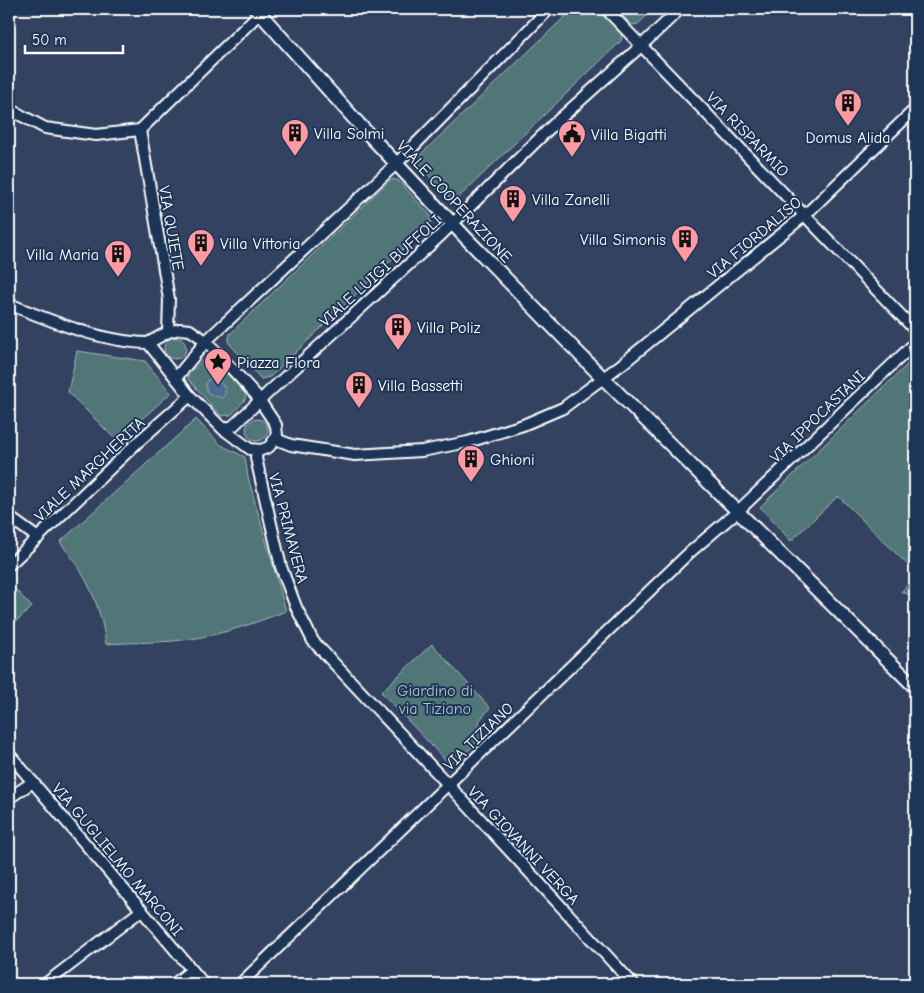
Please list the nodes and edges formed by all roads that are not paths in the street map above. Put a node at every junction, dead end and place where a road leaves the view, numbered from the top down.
1 (549, 9) edge
2 (606, 9) edge
3 (680, 9) edge
4 (260, 10) edge
5 (641, 46) junction
6 (9, 109) edge
7 (915, 109) edge
8 (140, 130) junction
9 (396, 164) junction
10 (805, 215) junction
11 (453, 224) junction
12 (9, 304) edge
13 (915, 330) edge
14 (168, 332) junction
15 (206, 341) junction
16 (148, 343) junction
17 (915, 343) edge
18 (603, 377) junction
19 (176, 378) junction
20 (190, 396) junction
21 (260, 401) junction
22 (223, 429) junction
23 (276, 439) junction
24 (257, 451) junction
25 (738, 511) junction
26 (9, 518) edge
27 (38, 538) junction
28 (9, 565) edge
29 (331, 661) joint
30 (915, 688) edge
31 (9, 754) edge
32 (33, 782) junction
33 (448, 785) junction
34 (9, 798) edge
35 (142, 910) junction
36 (192, 970) junction
37 (45, 984) edge
38 (174, 984) edge
39 (204, 984) edge
40 (240, 984) edge
41 (632, 984) edge

1 - 9 street
2 - 5 street
3 - 5 street, VIALE LUIGI BUFFOLI
4 - 8 street
4 - 9 street, VIALE COOPERAZIONE
5 - 10 street, VIA RISPARMIO
5 - 11 street, VIALE LUIGI BUFFOLI
6 - 8 street
7 - 10 street, VIA FIORDALISO
8 - 14 street, VIA QUIETE
9 - 11 street, VIALE COOPERAZIONE
9 - 15 street
10 - 13 street, VIA RISPARMIO
10 - 18 street, VIA FIORDALISO
11 - 18 street, VIALE COOPERAZIONE
11 - 21 street, VIALE LUIGI BUFFOLI
12 - 16 street
14 - 15 street
14 - 16 street
15 - 19 street
15 - 21 street
16 - 19 street
17 - 25 street, VIA IPPOCASTANI
18 - 23 street, VIA FIORDALISO
18 - 25 street, VIALE COOPERAZIONE
19 - 20 street
20 - 22 street
20 - 27 street, VIALE MARGHERITA
21 - 22 street, VIALE LUIGI BUFFOLI
21 - 23 street
22 - 24 street
23 - 24 street
24 - 29 street, VIA PRIMAVERA
25 - 30 street, VIALE COOPERAZIONE
25 - 33 street, VIA TIZIANO
26 - 27 street
27 - 28 street, VIALE MARGHERITA
29 - 33 street, VIA GIOVANNI VERGA
31 - 32 street, VIA GUGLIELMO MARCONI
32 - 34 street
32 - 35 street, VIA GUGLIELMO MARCONI
33 - 40 street, VIA TIZIANO
33 - 41 street, VIA GIOVANNI VERGA
35 - 36 street, VIA GUGLIELMO MARCONI
35 - 37 street
36 - 38 street
36 - 39 street, VIA GUGLIELMO MARCONI

